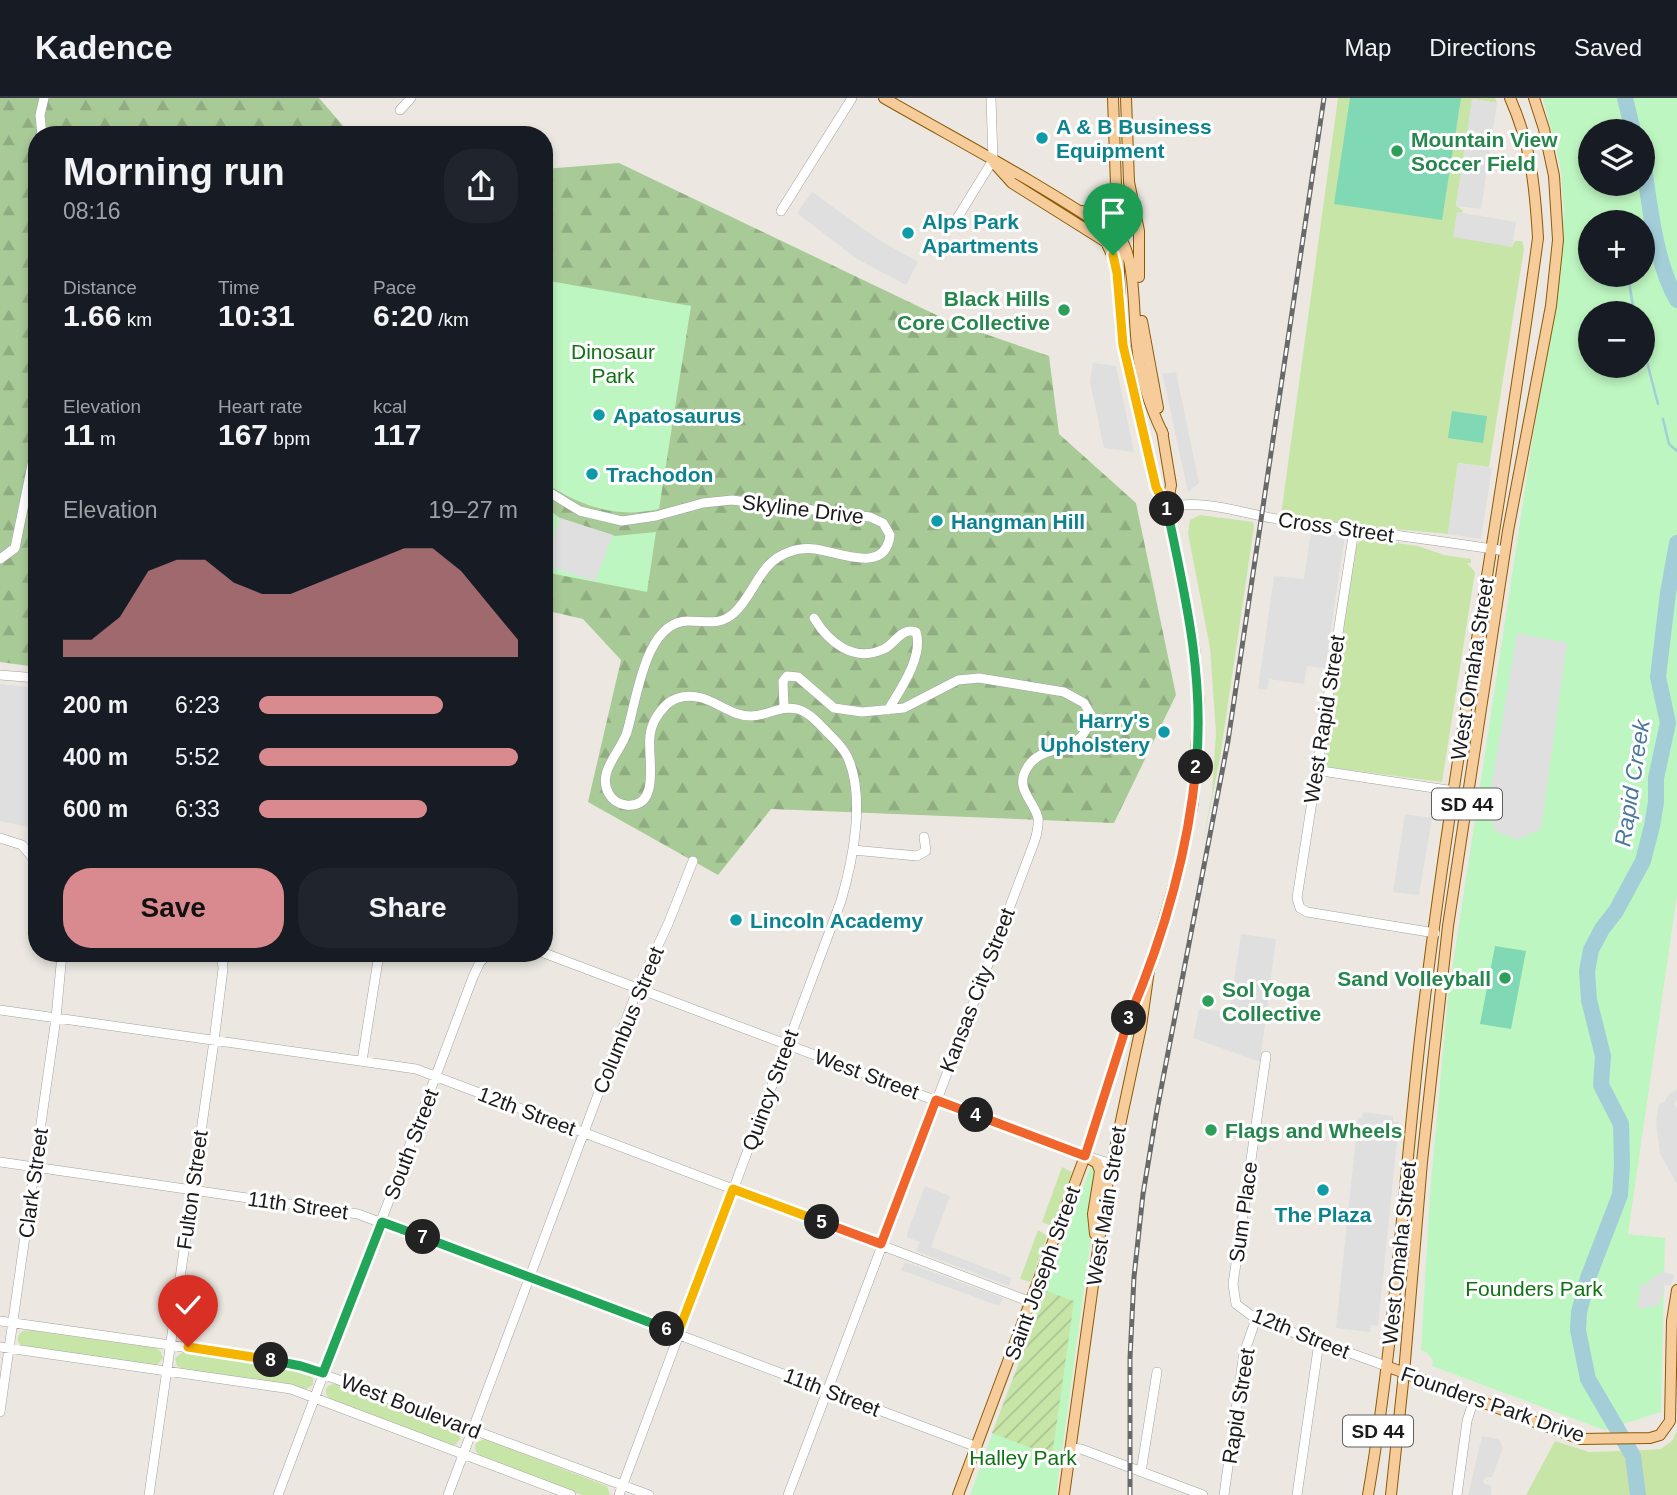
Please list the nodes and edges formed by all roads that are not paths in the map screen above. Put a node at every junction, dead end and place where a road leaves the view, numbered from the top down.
1 (44, 98) edge
2 (411, 98) edge
3 (852, 98) edge
4 (884, 98) edge
5 (991, 98) edge
6 (1113, 98) edge
7 (1126, 98) edge
8 (1510, 98) edge
9 (1534, 98) edge
10 (400, 110) dead end
11 (41, 126) edge
12 (993, 160) junction
13 (1116, 195) junction
14 (1038, 199) junction
15 (1133, 205) junction
16 (781, 211) dead end
17 (1079, 211) junction
18 (956, 219) dead end
19 (1115, 232) junction
20 (1117, 273) junction
21 (1163, 434) junction
22 (28, 484) edge
23 (553, 495) edge
24 (1167, 507) junction
25 (1354, 530) junction
26 (1490, 548) junction
27 (1505, 551) junction
28 (0, 559) edge
29 (814, 618) dead end
30 (0, 675) edge
31 (28, 677) edge
32 (784, 708) junction
33 (888, 710) junction
34 (1315, 770) junction
35 (1454, 791) junction
36 (924, 837) dead end
37 (0, 838) edge
38 (853, 850) junction
39 (28, 851) edge
40 (693, 861) dead end
41 (1435, 933) junction
42 (553, 956) edge
43 (61, 962) edge
44 (223, 962) edge
45 (226, 962) edge
46 (378, 962) edge
47 (481, 962) edge
48 (223, 969) junction
49 (1149, 970) junction
50 (638, 988) junction
51 (0, 1010) edge
52 (57, 1018) junction
53 (214, 1041) junction
54 (787, 1044) junction
55 (1266, 1056) dead end
56 (362, 1061) junction
57 (437, 1076) junction
58 (936, 1100) junction
59 (584, 1133) junction
60 (1085, 1156) junction
61 (0, 1162) edge
62 (1112, 1164) junction
63 (35, 1167) junction
64 (733, 1189) junction
65 (193, 1190) junction
66 (382, 1222) junction
67 (881, 1244) junction
68 (1098, 1244) junction
69 (530, 1278) junction
70 (1233, 1284) joint
71 (1677, 1290) edge
72 (1031, 1302) junction
73 (1256, 1319) junction
74 (0, 1321) edge
75 (13, 1323) junction
76 (678, 1333) junction
77 (1319, 1342) junction
78 (170, 1345) junction
79 (4, 1348) edge
80 (1386, 1366) junction
81 (167, 1371) junction
82 (1157, 1372) dead end
83 (323, 1373) junction
84 (1404, 1373) junction
85 (827, 1390) junction
86 (315, 1397) junction
87 (1474, 1399) junction
88 (0, 1412) edge
89 (472, 1430) junction
90 (977, 1447) junction
91 (1071, 1448) junction
92 (464, 1453) junction
93 (1141, 1472) junction
94 (622, 1485) junction
95 (149, 1495) edge
96 (278, 1495) edge
97 (448, 1495) edge
98 (571, 1495) edge
99 (619, 1495) edge
100 (649, 1495) edge
101 (788, 1495) edge
102 (958, 1495) edge
103 (1064, 1495) edge
104 (1203, 1495) edge
105 (1224, 1495) edge
106 (1297, 1495) edge
107 (1368, 1495) edge
108 (1391, 1495) edge
109 (1457, 1495) edge

1 - 11 street
2 - 10 street
3 - 16 street
4 - 12 main road
5 - 12 street
6 - 13 main road, West Main Street
7 - 15 main road, West Main Street
8 - 26 main road, West Omaha Street / SD 44
9 - 27 main road, West Omaha Street / SD 44
12 - 14 main road
12 - 17 main road
12 - 18 street
13 - 17 main road
13 - 19 main road, West Main Street
14 - 19 main road
14 - 20 main road
15 - 19 main road
15 - 21 main road, West Main Street
17 - 19 main road
19 - 20 main road, West Main Street
19 - 21 main road
20 - 24 main road, West Main Street
21 - 24 main road, West Main Street
22 - 28 street
23 - 32 street, Skyline Drive
24 - 25 street, Cross Street
24 - 49 main road, West Main Street
25 - 26 street, Cross Street
25 - 34 street, West Rapid Street
26 - 27 street, Cross Street
26 - 35 main road, West Omaha Street / SD 44
27 - 84 main road, West Omaha Street / SD 44
29 - 33 street
30 - 31 street
32 - 33 street
32 - 38 street, Quincy Street
33 - 58 street, Kansas City Street
34 - 35 street
34 - 41 street, West Rapid Street
35 - 41 main road, West Omaha Street / SD 44
36 - 38 street
37 - 39 street
38 - 54 street, Quincy Street
40 - 50 street, Columbus Street
41 - 80 main road, West Omaha Street / SD 44
42 - 50 street, West Street
43 - 52 street, Clark Street
44 - 48 street, Fulton Street
45 - 48 street, Fulton Street
46 - 56 street
47 - 57 street, South Street
48 - 53 street, Fulton Street
49 - 60 main road, Saint Joseph Street
49 - 62 main road, West Main Street
50 - 54 street, West Street
50 - 59 street, Columbus Street
51 - 52 street, 12th Street
52 - 53 street, 12th Street
52 - 63 street, Clark Street
53 - 56 street, 12th Street
53 - 65 street, Fulton Street
54 - 58 street, West Street
54 - 64 street, Quincy Street
55 - 70 street, Sum Place
56 - 57 street, 12th Street
57 - 59 street, 12th Street
57 - 66 street, South Street
58 - 60 street, West Street
58 - 67 street, Kansas City Street
59 - 64 street, 12th Street
59 - 69 street, Columbus Street
60 - 62 street, West Street
60 - 68 main road
60 - 72 main road, Saint Joseph Street
61 - 63 street, 11th Street
62 - 68 main road, West Main Street
63 - 65 street, 11th Street
63 - 75 street, Clark Street
64 - 67 street, 12th Street
64 - 76 street, Quincy Street
65 - 66 street, 11th Street
65 - 78 street, Fulton Street
66 - 69 street, 11th Street
66 - 83 street, South Street
67 - 72 street, 12th Street
67 - 85 street, Kansas City Street
68 - 91 main road, West Main Street
69 - 76 street, 11th Street
69 - 89 street, Columbus Street
70 - 73 street, 12th Street
71 - 87 main road, Founders Park Drive
72 - 90 main road, Saint Joseph Street
73 - 77 street, 12th Street
73 - 105 street, Rapid Street
74 - 75 street, West Boulevard
75 - 78 street, West Boulevard
75 - 79 street, Clark Street
76 - 85 street, 11th Street
76 - 94 street, Quincy Street
77 - 80 street, 12th Street
77 - 106 street
78 - 81 street, Fulton Street
78 - 83 street, West Boulevard
79 - 81 street, West Boulevard
79 - 88 street, Clark Street
80 - 84 main road, Founders Park Drive
80 - 107 main road, West Omaha Street / SD 44
81 - 86 street, West Boulevard
81 - 95 street, Fulton Street
82 - 93 street
83 - 86 street, South Street
83 - 89 street, West Boulevard
84 - 87 main road, Founders Park Drive
84 - 108 main road, West Omaha Street / SD 44
85 - 90 street, 11th Street
85 - 101 street, Kansas City Street
86 - 92 street, West Boulevard
86 - 96 street, South Street
87 - 109 street
89 - 92 street, Columbus Street
89 - 94 street, West Boulevard
90 - 102 main road, Saint Joseph Street
91 - 93 street
91 - 103 main road, West Main Street
92 - 97 street, Columbus Street
92 - 98 street, West Boulevard
93 - 104 street
94 - 99 street, Quincy Street
94 - 100 street, West Boulevard

